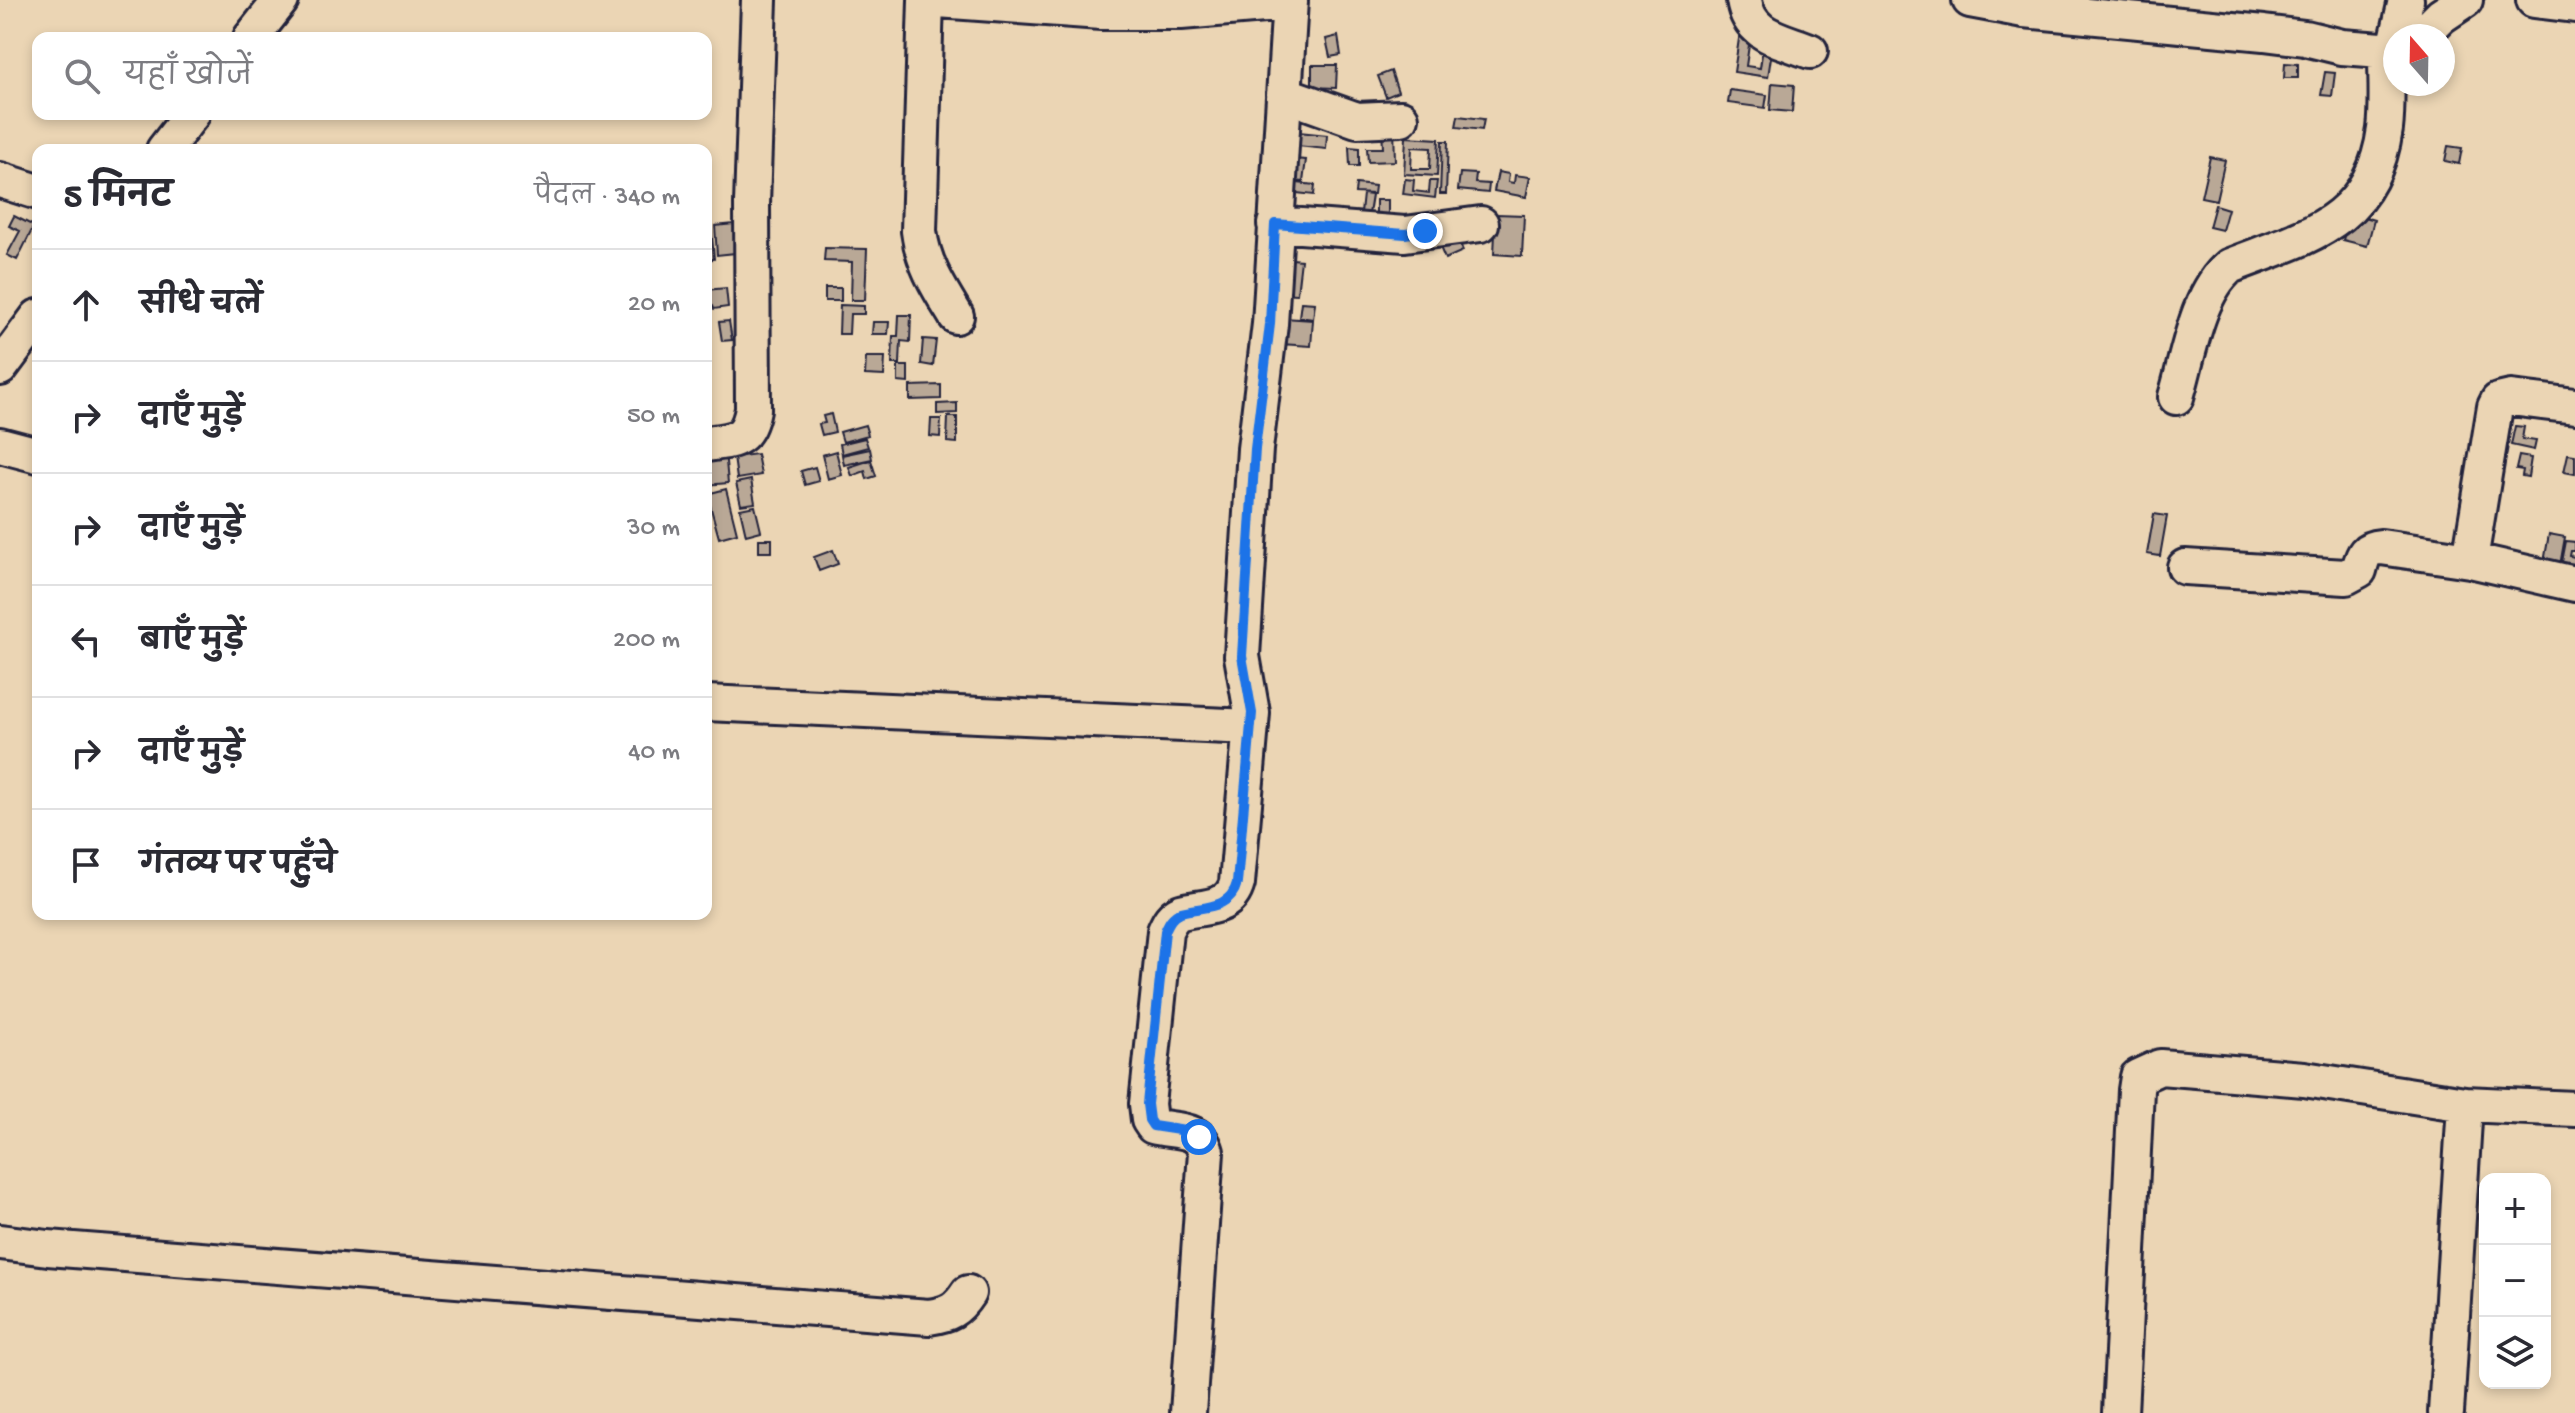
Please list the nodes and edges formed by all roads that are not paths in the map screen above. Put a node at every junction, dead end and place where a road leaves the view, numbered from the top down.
1 (281, 0) edge
2 (759, 0) edge
3 (926, 0) edge
4 (938, 0) edge
5 (1744, 0) edge
6 (1970, 0) edge
7 (2406, 0) edge
8 (2465, 0) edge
9 (2534, 0) edge
10 (1290, 1) edge
11 (2575, 5) edge
12 (2400, 24) edge
13 (2433, 24) edge
14 (256, 32) edge
15 (2383, 49) edge
16 (1810, 51) dead end
17 (1284, 94) junction
18 (2389, 96) edge
19 (1401, 118) dead end
20 (187, 120) edge
21 (169, 144) edge
22 (0, 180) edge
23 (32, 190) edge
24 (1275, 224) junction
25 (1481, 224) dead end
26 (956, 316) dead end
27 (32, 325) edge
28 (0, 368) edge
29 (2176, 397) dead end
30 (2575, 406) edge
31 (712, 443) edge
32 (0, 445) edge
33 (32, 453) edge
34 (2470, 560) junction
35 (2185, 567) dead end
36 (2575, 584) edge
37 (712, 703) edge
38 (1251, 727) junction
39 (2465, 1104) junction
40 (2575, 1109) edge
41 (0, 1242) edge
42 (968, 1293) dead end
43 (1188, 1413) edge
44 (2120, 1413) edge
45 (2446, 1413) edge

1 - 14 street
2 - 31 street
3 - 26 street
4 - 10 street
5 - 16 street
6 - 15 street
7 - 12 street
8 - 13 street
9 - 11 street
10 - 17 street
17 - 19 street
17 - 24 street
18 - 29 street
20 - 21 street
22 - 23 street
24 - 25 street
24 - 38 street
27 - 28 street
30 - 34 street
32 - 33 street
34 - 35 street
34 - 36 street
37 - 38 street
38 - 43 street
39 - 40 street
39 - 44 street
39 - 45 street
41 - 42 street

